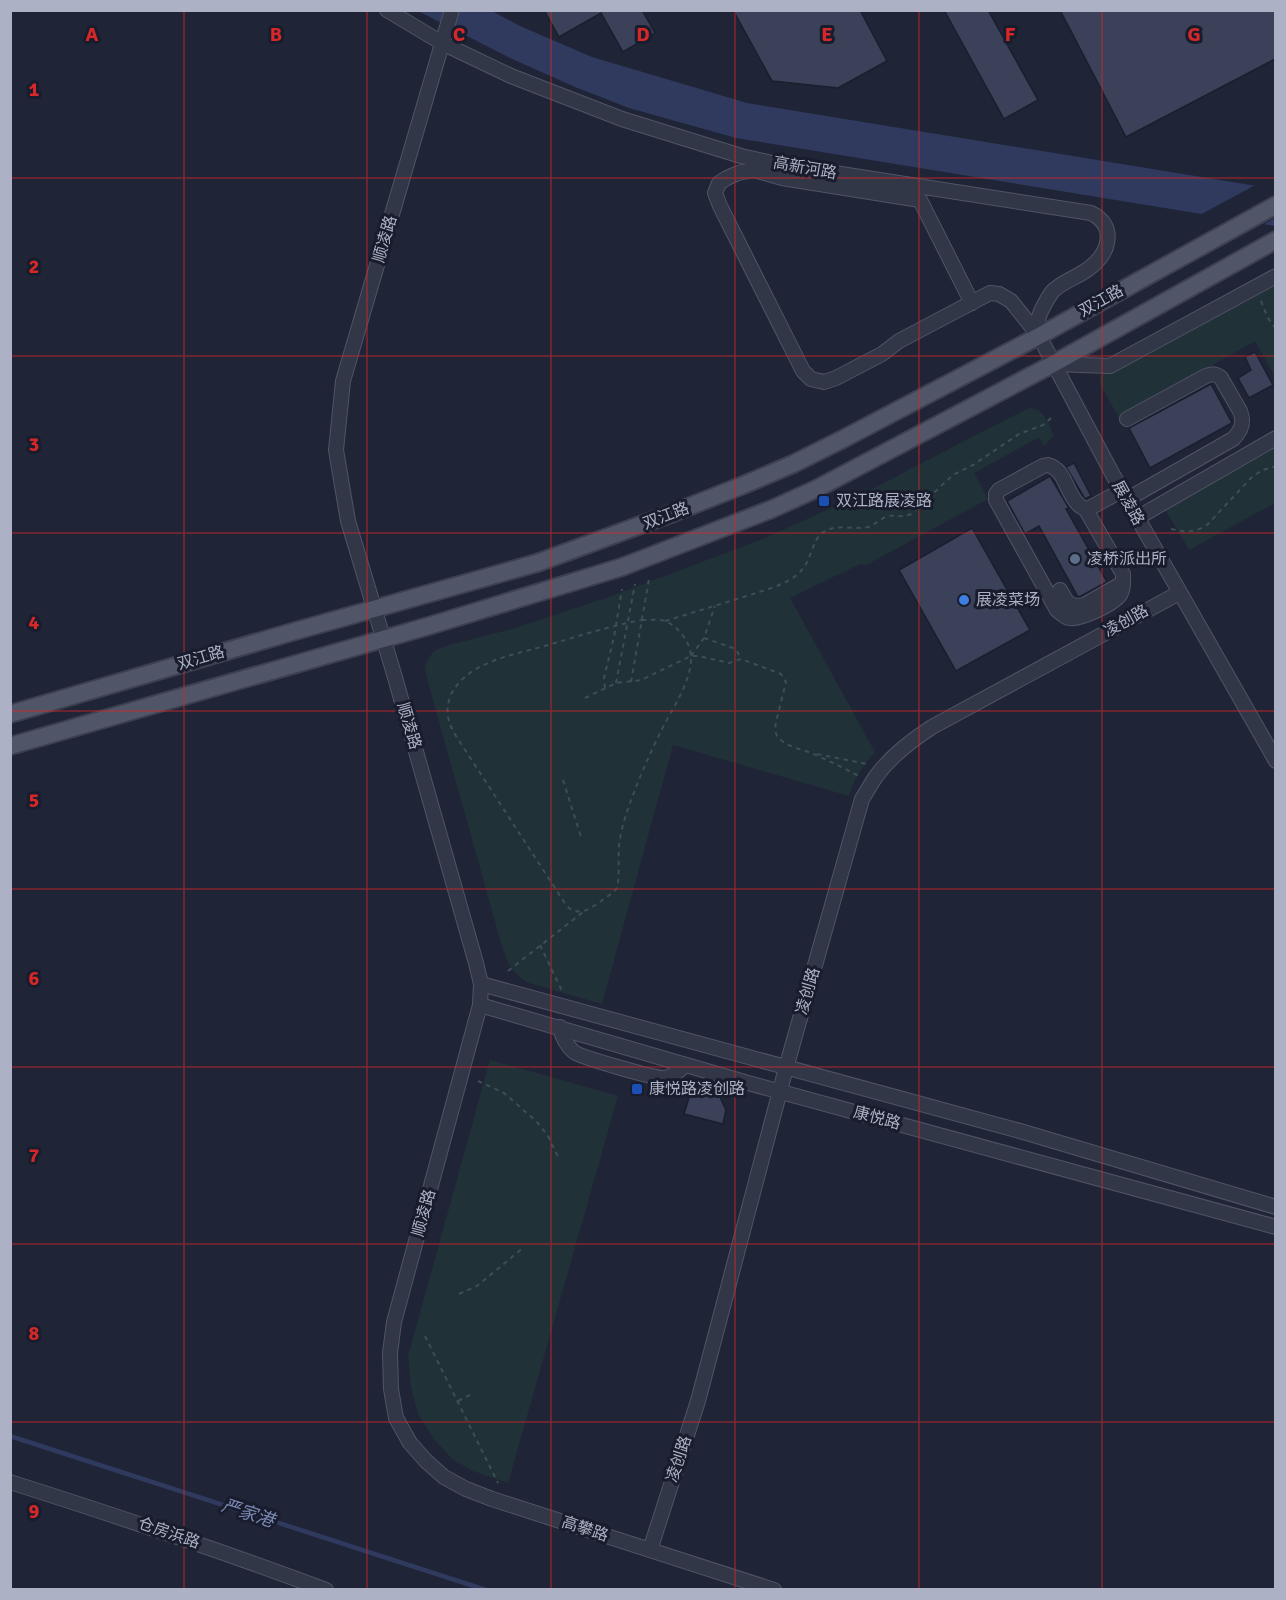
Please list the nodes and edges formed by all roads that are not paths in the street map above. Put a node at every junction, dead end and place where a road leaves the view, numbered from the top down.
1 (387, 10) edge
2 (452, 10) edge
3 (442, 43) junction
4 (1275, 205) edge
5 (1273, 242) edge
6 (1275, 276) edge
7 (972, 303) junction
8 (1039, 336) junction
9 (1053, 364) junction
10 (1127, 419) dead end
11 (1275, 438) edge
12 (1124, 495) junction
13 (1086, 510) junction
14 (1137, 518) junction
15 (1123, 583) junction
16 (1060, 590) dead end
17 (1179, 593) junction
18 (375, 608) junction
19 (383, 639) junction
20 (10, 714) edge
21 (10, 746) edge
22 (1275, 761) edge
23 (481, 984) junction
24 (480, 1005) junction
25 (560, 1028) junction
26 (685, 1065) junction
27 (786, 1068) junction
28 (780, 1091) junction
29 (1275, 1208) edge
30 (1275, 1227) edge
31 (410, 1443) joint
32 (10, 1482) edge
33 (650, 1550) junction
34 (326, 1590) edge
35 (774, 1590) edge

1 - 3 street, 高新河路
2 - 3 street, 顺凌路
3 - 8 street, 高新河路
3 - 18 street, 顺凌路
4 - 8 main road, 双江路
5 - 9 main road, 双江路
6 - 9 street
7 - 7 street
7 - 8 street, 展凌路
8 - 9 street, 展凌路
8 - 18 main road, 双江路
9 - 12 street, 展凌路
9 - 19 main road, 双江路
10 - 12 street
11 - 14 street
12 - 13 street
12 - 14 street, 展凌路
13 - 15 street
13 - 15 street
14 - 17 street, 展凌路
15 - 16 street
17 - 22 street, 展凌路
17 - 27 street, 凌创路
18 - 19 street, 顺凌路
18 - 20 main road, 双江路
19 - 21 main road, 双江路
19 - 23 street, 顺凌路
23 - 24 street, 顺凌路
23 - 27 street, 康悦路
24 - 25 street, 康悦路
24 - 31 street, 顺凌路
25 - 26 street, 康悦路
25 - 26 street
26 - 28 street, 康悦路
27 - 28 street, 凌创路
27 - 29 street, 康悦路
28 - 30 street, 康悦路
28 - 33 street, 凌创路
31 - 33 street, 高攀路
32 - 34 street, 仓房浜路
33 - 35 street, 高攀路

